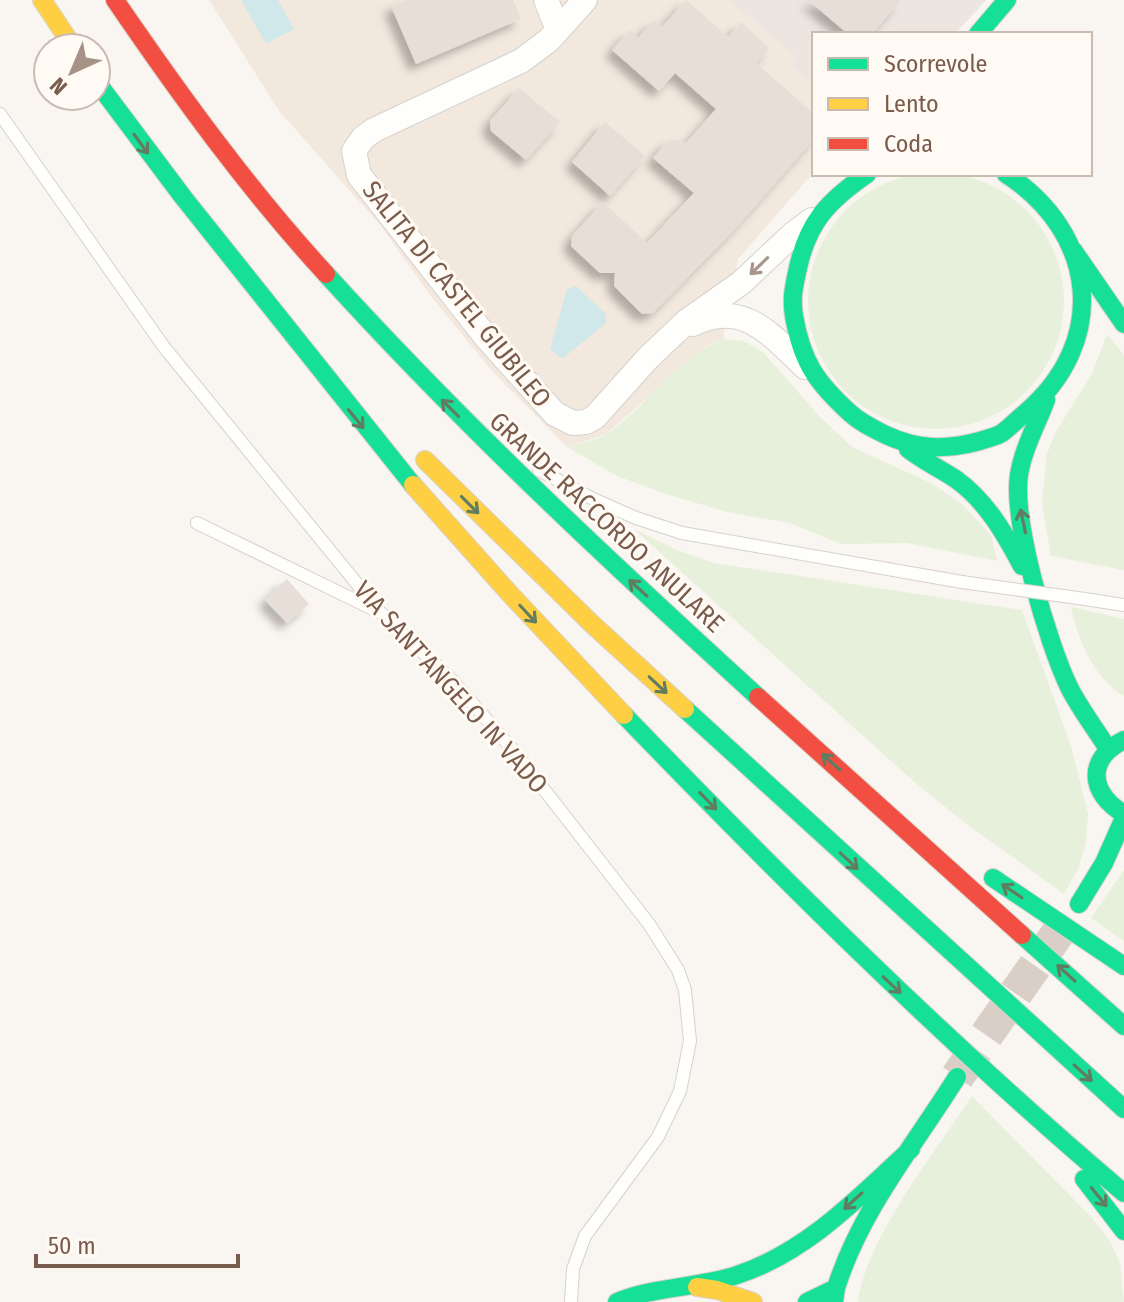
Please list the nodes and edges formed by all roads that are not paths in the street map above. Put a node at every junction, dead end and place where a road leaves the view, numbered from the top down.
1 (42, 0) edge
2 (115, 0) edge
3 (546, 0) edge
4 (585, 0) edge
5 (1007, 0) edge
6 (558, 30) junction
7 (63, 32) edge
8 (978, 32) edge
9 (112, 103) edge
10 (0, 114) edge
11 (846, 176) edge
12 (865, 176) edge
13 (1009, 176) edge
14 (826, 207) junction
15 (1073, 250) junction
16 (275, 312) junction
17 (1124, 324) edge
18 (677, 332) junction
19 (821, 382) junction
20 (1051, 388) junction
21 (388, 424) dead end
22 (476, 435) junction
23 (901, 444) junction
24 (411, 446) dead end
25 (197, 523) dead end
26 (1039, 597) junction
27 (1124, 605) edge
28 (380, 612) junction
29 (1116, 745) edge
30 (864, 792) junction
31 (1124, 816) edge
32 (1079, 904) dead end
33 (1124, 966) edge
34 (1124, 1026) edge
35 (957, 1077) tunnel mouth
36 (1124, 1109) edge
37 (1037, 1121) junction
38 (911, 1149) junction
39 (1124, 1193) edge
40 (1124, 1231) edge
41 (677, 1286) junction
42 (835, 1295) edge
43 (571, 1302) edge
44 (617, 1302) edge
45 (753, 1302) edge
46 (807, 1302) edge

1 - 7 main road
22 -> 2 main road, GRANDE RACCORDO ANULARE
3 - 6 street
4 - 6 street, SALITA DI CASTEL GIUBILEO
5 - 8 main road
6 - 18 street, SALITA DI CASTEL GIUBILEO
9 -> 16 main road
10 - 28 lane, VIA SANT'ANGELO IN VADO
11 - 14 main road, SALITA DI CASTEL GIUBILEO
12 - 14 main road
13 - 15 main road
14 -> 18 street, SALITA DI CASTEL GIUBILEO
14 - 19 main road
15 - 17 main road
15 - 20 main road
16 - 21 main road
16 -> 37 main road
18 - 19 street, SALITA DI CASTEL GIUBILEO
19 - 23 main road
20 - 23 main road
26 -> 20 main road
22 - 27 lane, bridge
30 -> 22 main road, GRANDE RACCORDO ANULARE
23 - 26 main road
24 -> 36 main road
25 - 28 lane
26 - 29 main road
28 - 43 lane, VIA SANT'ANGELO IN VADO
29 - 31 main road
33 -> 30 main road
34 -> 30 main road, GRANDE RACCORDO ANULARE
31 - 32 main road
35 - 38 main road
37 - 39 main road
37 -> 40 main road
38 -> 41 main road
38 - 42 main road
41 - 44 main road
41 - 45 main road
42 - 46 main road

